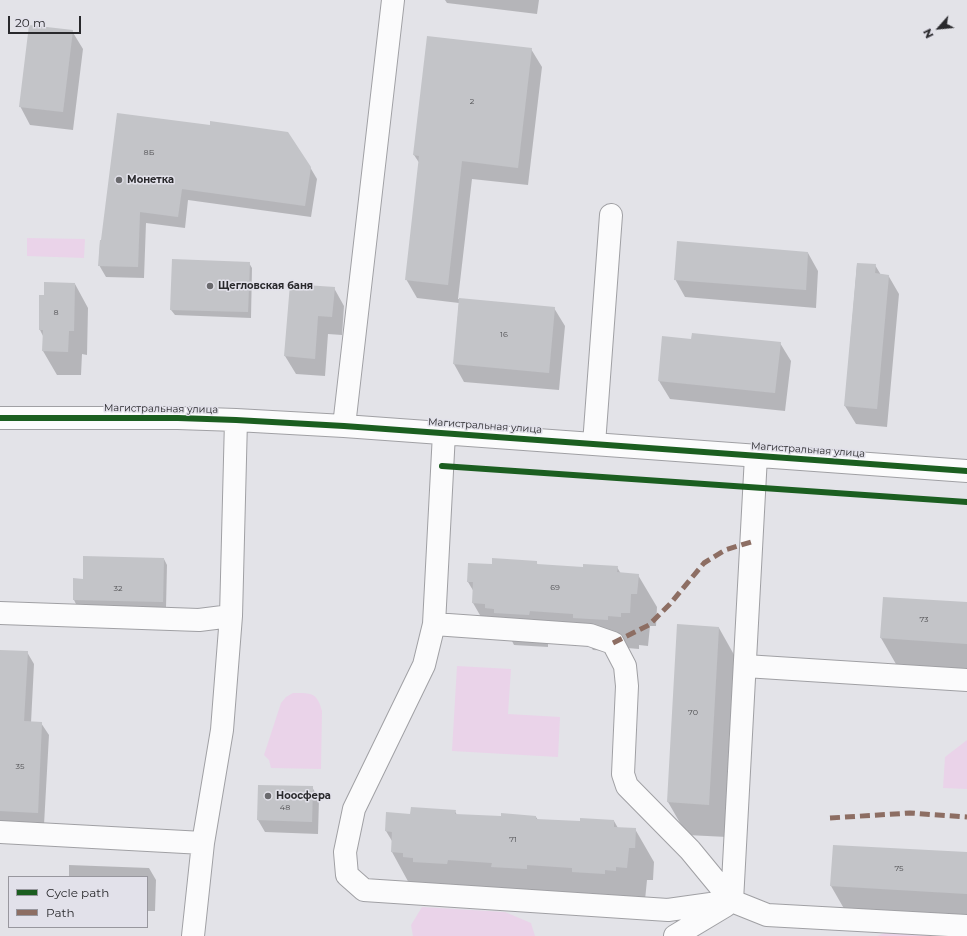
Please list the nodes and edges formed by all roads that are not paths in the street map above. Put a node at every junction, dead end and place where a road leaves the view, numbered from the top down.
1 (393, 0) edge
2 (611, 215) dead end
3 (0, 418) edge
4 (236, 420) junction
5 (344, 426) junction
6 (444, 434) junction
7 (594, 444) junction
8 (756, 456) junction
9 (967, 471) edge
10 (0, 613) edge
11 (231, 616) junction
12 (434, 624) junction
13 (745, 666) junction
14 (967, 680) edge
15 (0, 832) edge
16 (203, 843) junction
17 (732, 901) junction
18 (967, 926) edge
19 (193, 936) edge
20 (675, 936) edge

1 - 5 street
2 - 7 street
3 - 4 street, Магистральная улица
4 - 5 street, Магистральная улица
4 - 11 street
5 - 6 street, Магистральная улица
6 - 7 street, Магистральная улица
6 - 12 street
7 - 8 street, Магистральная улица
8 - 9 street, Магистральная улица
8 - 13 street
10 - 11 street
11 - 16 street
12 - 17 street
12 - 17 street
13 - 14 street
13 - 17 street
15 - 16 street
16 - 19 street
17 - 18 street
17 - 20 street

